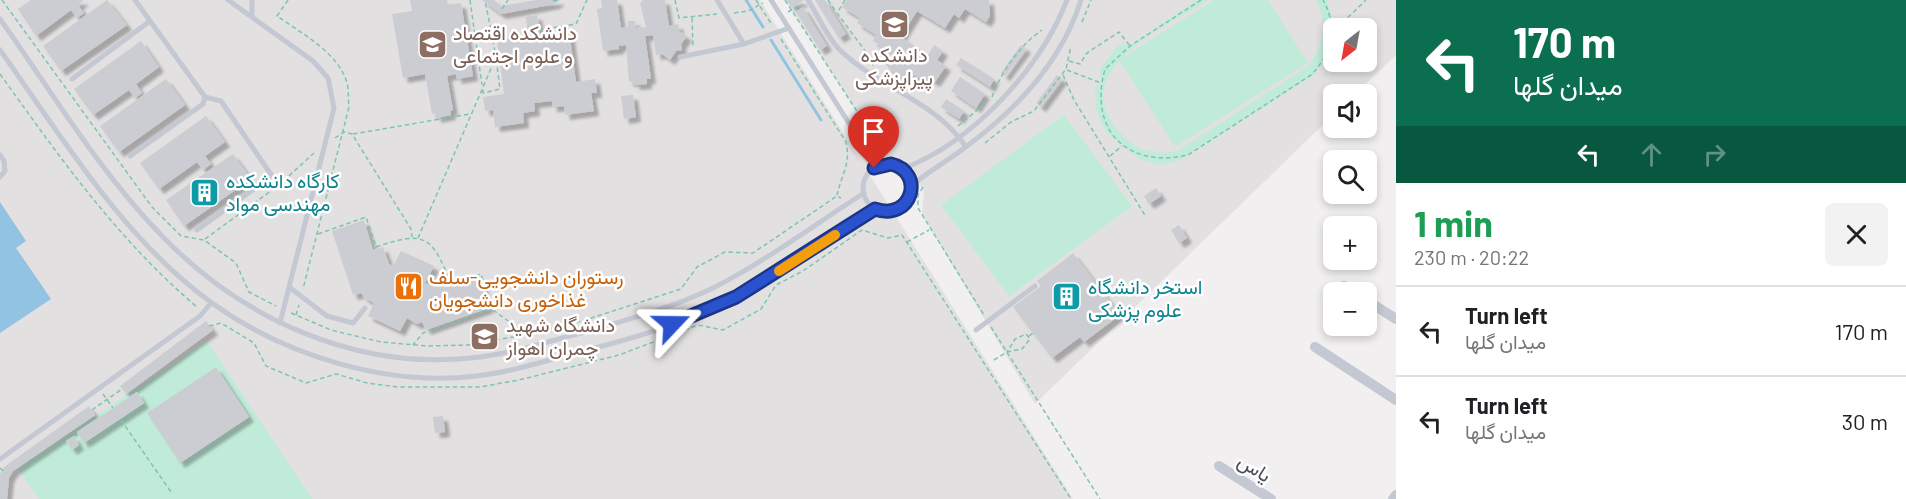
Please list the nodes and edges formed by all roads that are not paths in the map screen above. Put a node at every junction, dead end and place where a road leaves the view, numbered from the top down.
1 (135, 0) edge
2 (228, 0) edge
3 (252, 0) edge
4 (717, 0) edge
5 (770, 0) edge
6 (808, 0) edge
7 (1067, 0) edge
8 (1082, 0) edge
9 (252, 17) junction
10 (0, 19) edge
11 (150, 21) junction
12 (789, 28) junction
13 (744, 44) junction
14 (0, 50) edge
15 (681, 57) dead end
16 (72, 79) dead end
17 (205, 97) junction
18 (958, 136) junction
19 (966, 147) junction
20 (0, 154) edge
21 (130, 156) dead end
22 (874, 168) junction
23 (902, 169) junction
24 (0, 177) edge
25 (911, 186) junction
26 (864, 193) junction
27 (875, 209) junction
28 (196, 230) dead end
29 (1035, 286) dead end
30 (289, 287) junction
31 (211, 303) junction
32 (1377, 307) edge
33 (365, 308) dead end
34 (666, 308) junction
35 (1396, 319) edge
36 (280, 323) junction
37 (672, 324) junction
38 (976, 330) dead end
39 (1315, 347) dead end
40 (1396, 400) edge
41 (0, 459) edge
42 (1219, 466) dead end
43 (1396, 495) edge
44 (1271, 499) edge
45 (1393, 499) edge

1 - 11 lane
2 - 9 lane
3 - 9 lane
4 - 13 lane
5 - 12 lane
6 - 18 lane
7 - 18 lane
8 - 19 lane
9 - 30 lane
10 - 36 lane
11 - 16 lane
11 - 17 lane
12 - 13 lane
12 - 22 lane
13 - 15 lane
14 - 31 lane
17 - 21 lane
17 - 28 lane
18 - 19 lane
18 - 23 lane
19 - 25 lane
20 - 24 lane
22 - 23 lane
22 - 26 lane
23 - 25 lane
25 - 27 lane
26 - 27 lane
26 - 34 lane
27 - 37 lane
29 - 38 lane
30 - 33 lane
30 - 36 lane
31 - 37 lane
31 - 41 lane
32 - 35 street
34 - 36 lane
34 - 37 lane
39 - 40 street
42 - 44 street, یاس
43 - 45 street

